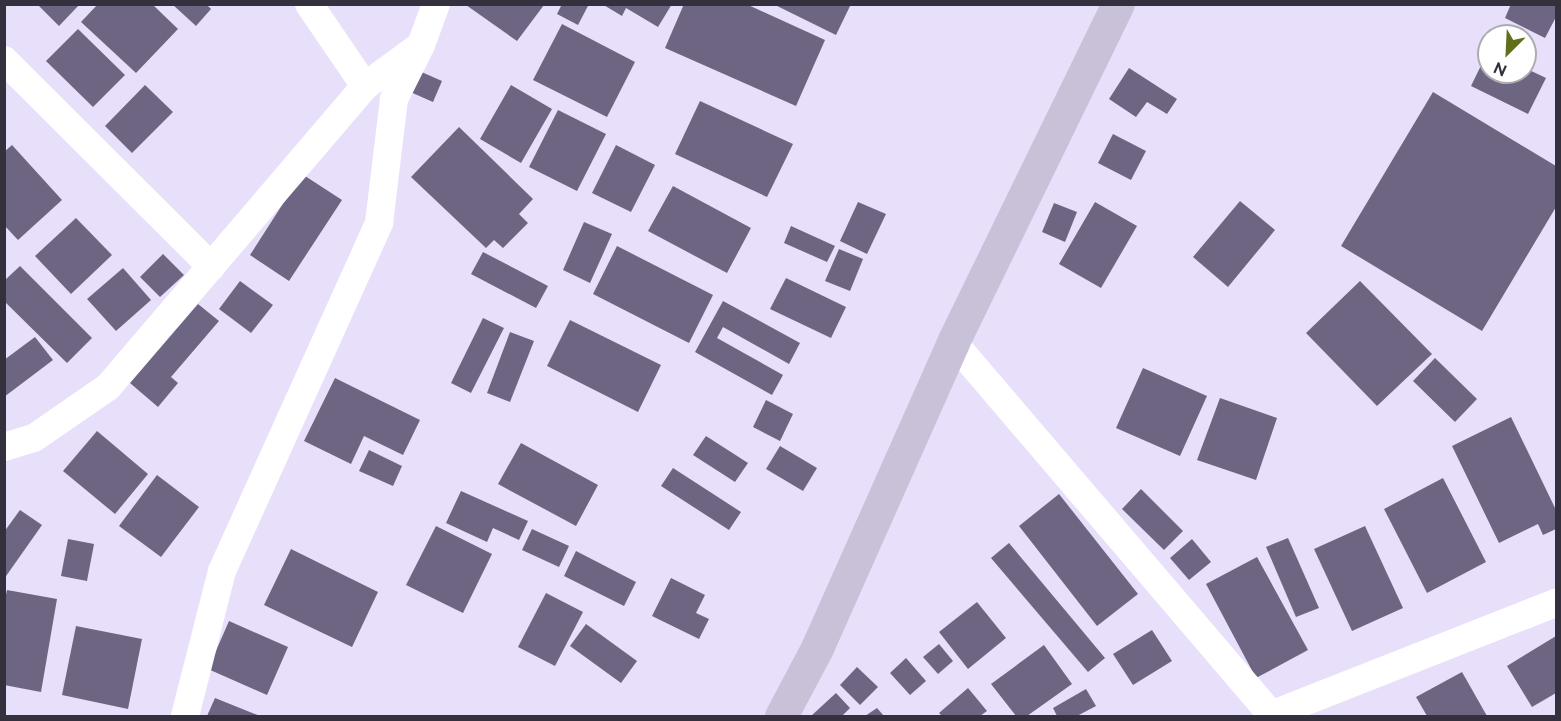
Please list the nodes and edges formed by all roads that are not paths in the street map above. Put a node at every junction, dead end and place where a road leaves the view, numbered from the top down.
1 (309, 4) edge
2 (436, 4) edge
3 (1118, 4) edge
4 (422, 45) junction
5 (4, 60) edge
6 (365, 86) junction
7 (212, 267) junction
8 (953, 342) junction
9 (4, 447) edge
10 (1557, 603) edge
11 (1272, 716) edge
12 (185, 717) edge
13 (781, 717) edge

1 - 6 street
2 - 4 street
3 - 8 main road
4 - 6 street
4 - 12 street
5 - 7 street
6 - 7 street
7 - 9 street
8 - 11 street
8 - 13 main road
10 - 11 street

